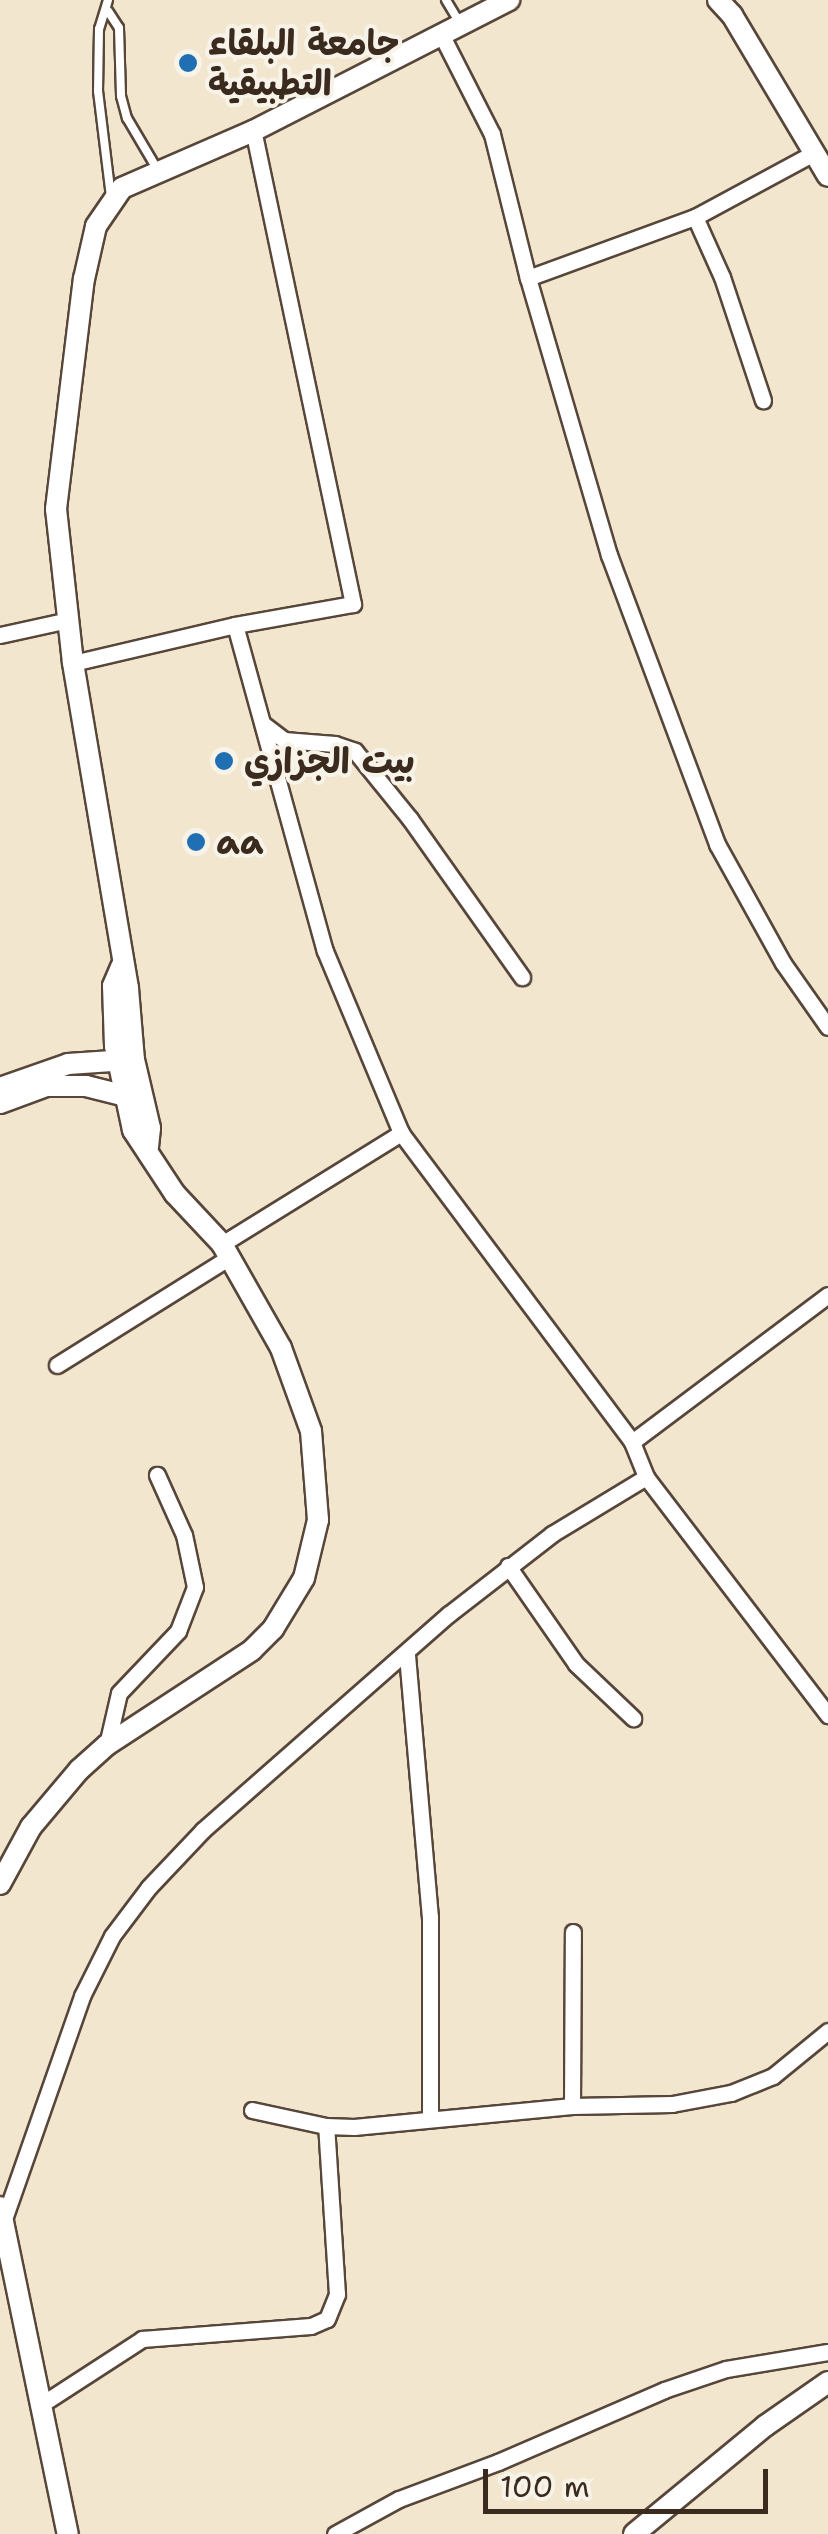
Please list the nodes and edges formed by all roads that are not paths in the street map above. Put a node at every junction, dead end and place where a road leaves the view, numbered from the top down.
1 (108, 0) edge
2 (446, 0) edge
3 (509, 0) edge
4 (718, 0) edge
5 (108, 11) junction
6 (462, 26) junction
7 (442, 36) junction
8 (253, 132) junction
9 (814, 153) junction
10 (159, 171) junction
11 (828, 176) edge
12 (111, 200) junction
13 (695, 217) junction
14 (528, 278) junction
15 (763, 400) dead end
16 (68, 620) junction
17 (234, 624) junction
18 (0, 635) edge
19 (73, 663) junction
20 (260, 721) junction
21 (522, 977) dead end
22 (828, 1027) edge
23 (125, 1060) junction
24 (0, 1088) edge
25 (123, 1095) junction
26 (0, 1103) edge
27 (401, 1133) junction
28 (148, 1147) junction
29 (226, 1250) junction
30 (828, 1294) edge
31 (57, 1365) dead end
32 (632, 1442) junction
33 (157, 1475) dead end
34 (646, 1478) junction
35 (508, 1566) junction
36 (407, 1655) junction
37 (828, 1714) edge
38 (633, 1718) dead end
39 (107, 1745) junction
40 (0, 1884) edge
41 (573, 1932) dead end
42 (828, 2032) edge
43 (572, 2106) junction
44 (252, 2110) dead end
45 (430, 2118) junction
46 (326, 2126) junction
47 (1, 2214) edge
48 (828, 2352) edge
49 (828, 2382) edge
50 (39, 2406) junction
51 (68, 2534) edge
52 (335, 2534) edge
53 (634, 2534) edge

1 - 5 lane
2 - 6 lane
3 - 6 street
4 - 9 street
5 - 10 lane
5 - 12 lane
6 - 7 street
7 - 8 street
7 - 14 street
8 - 10 street
8 - 17 street
9 - 11 street
9 - 13 street
10 - 12 street
12 - 16 street
13 - 14 street
13 - 15 street
14 - 22 street
16 - 18 street
16 - 19 street
17 - 19 street
17 - 20 street
19 - 23 street
20 - 21 street
20 - 27 street
23 - 24 street
23 - 25 street
23 - 28 street
25 - 26 street
25 - 28 street
27 - 29 street
27 - 32 street
28 - 29 street
29 - 31 street
29 - 39 street
30 - 32 street
32 - 34 street
33 - 39 street
34 - 35 street
34 - 37 street
35 - 36 street
35 - 38 street
36 - 45 street
36 - 47 street
39 - 40 street
41 - 43 street
42 - 43 street
43 - 45 street
44 - 46 street
45 - 46 street
46 - 50 street
47 - 50 street
48 - 52 street
49 - 53 street
50 - 51 street

